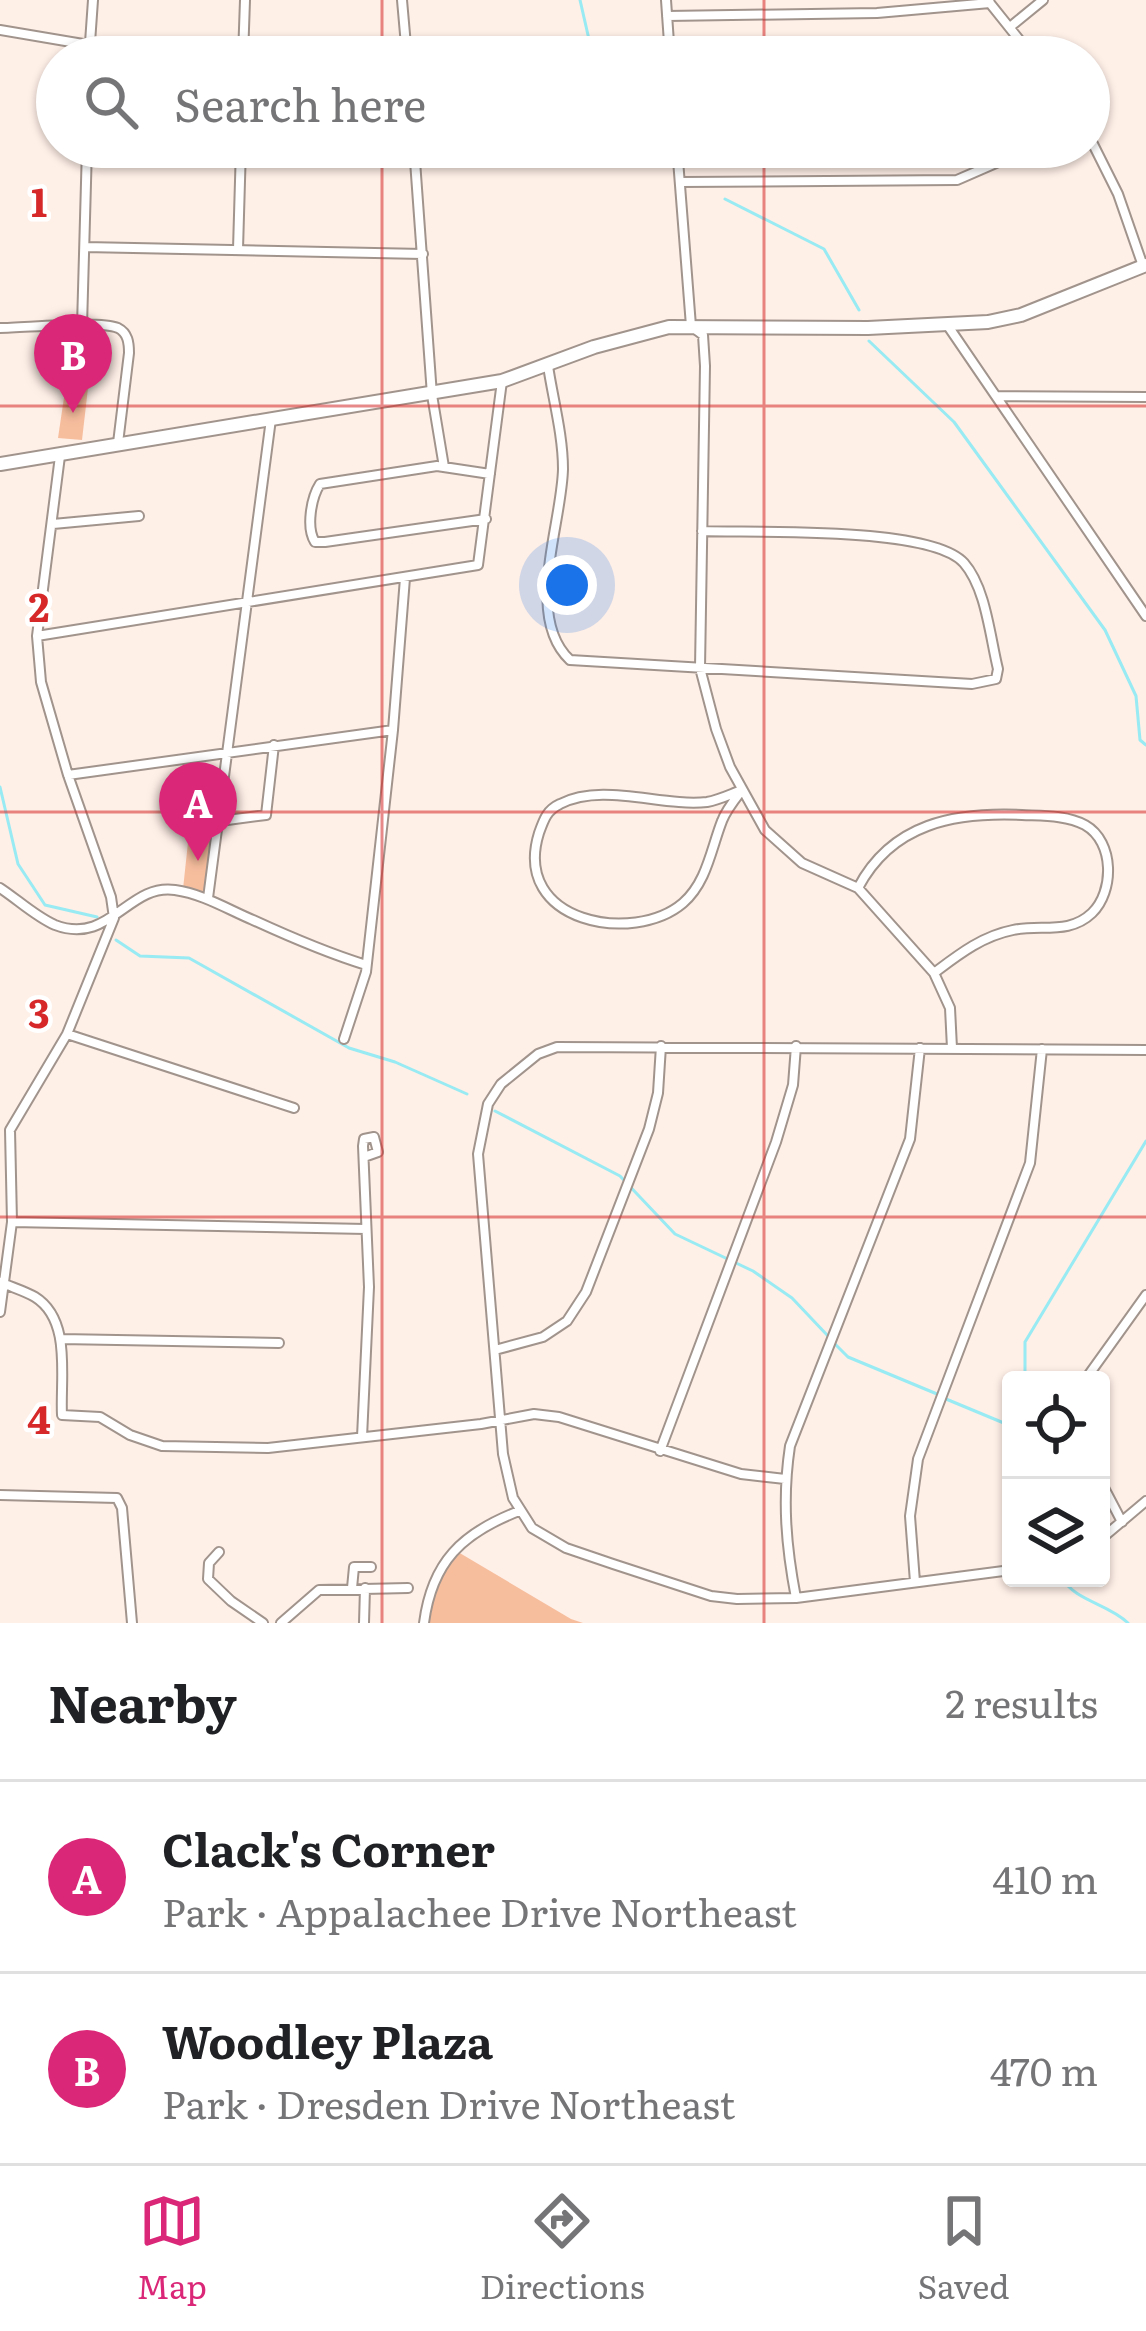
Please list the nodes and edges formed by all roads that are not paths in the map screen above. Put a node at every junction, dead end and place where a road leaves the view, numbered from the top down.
1 (93, 0) edge
2 (245, 0) edge
3 (402, 0) edge
4 (666, 0) edge
5 (1043, 0) edge
6 (989, 2) edge
7 (667, 16) junction
8 (1010, 27) junction
9 (0, 30) edge
10 (36, 36) edge
11 (90, 36) edge
12 (244, 36) edge
13 (405, 36) edge
14 (668, 36) edge
15 (1017, 36) edge
16 (87, 168) edge
17 (240, 168) edge
18 (416, 168) edge
19 (679, 168) edge
20 (985, 168) edge
21 (1105, 168) edge
22 (680, 182) junction
23 (85, 247) junction
24 (238, 249) junction
25 (423, 254) junction
26 (1144, 266) edge
27 (947, 324) junction
28 (82, 326) junction
29 (691, 326) junction
30 (0, 328) edge
31 (548, 366) junction
32 (502, 381) junction
33 (432, 394) junction
34 (995, 396) junction
35 (1146, 397) edge
36 (271, 419) junction
37 (118, 444) junction
38 (61, 454) junction
39 (0, 464) edge
40 (444, 466) junction
41 (490, 474) junction
42 (139, 516) dead end
43 (486, 519) junction
44 (53, 524) junction
45 (702, 531) junction
46 (405, 578) junction
47 (249, 601) junction
48 (1146, 616) edge
49 (37, 636) junction
50 (700, 668) junction
51 (393, 730) junction
52 (274, 745) junction
53 (229, 751) junction
54 (68, 775) junction
55 (742, 790) junction
56 (220, 820) junction
57 (0, 888) edge
58 (859, 888) junction
59 (208, 898) junction
60 (114, 918) junction
61 (367, 965) junction
62 (934, 974) junction
63 (67, 1034) junction
64 (344, 1039) dead end
65 (661, 1046) junction
66 (796, 1046) junction
67 (920, 1048) junction
68 (952, 1048) junction
69 (1042, 1049) junction
70 (1146, 1050) edge
71 (295, 1108) dead end
72 (364, 1156) dead end
73 (12, 1222) junction
74 (366, 1229) junction
75 (1, 1282) edge
76 (1146, 1295) edge
77 (0, 1312) edge
78 (61, 1339) junction
79 (279, 1343) dead end
80 (495, 1350) junction
81 (1091, 1371) edge
82 (501, 1420) junction
83 (362, 1438) junction
84 (660, 1451) junction
85 (785, 1479) junction
86 (0, 1495) edge
87 (1110, 1499) edge
88 (1146, 1501) edge
89 (519, 1511) junction
90 (1122, 1522) junction
91 (1110, 1532) edge
92 (219, 1552) dead end
93 (371, 1567) dead end
94 (1002, 1571) edge
95 (915, 1582) junction
96 (352, 1588) junction
97 (365, 1588) junction
98 (408, 1588) dead end
99 (796, 1598) junction
100 (133, 1623) edge
101 (263, 1623) edge
102 (281, 1623) edge
103 (364, 1623) edge
104 (424, 1623) edge

1 - 11 street
2 - 12 street
3 - 13 street
4 - 7 street
5 - 8 street
6 - 7 street
6 - 8 street
7 - 14 street
8 - 15 street
9 - 10 street
16 - 23 street
17 - 24 street
18 - 25 street
19 - 22 street
20 - 22 street
21 - 26 street
22 - 29 street
23 - 24 street
23 - 28 street
24 - 25 street
25 - 33 street
26 - 27 street
27 - 29 street
27 - 34 street
28 - 30 street
28 - 37 street
29 - 31 street
29 - 45 street
31 - 32 street
31 - 50 street
32 - 33 street
32 - 41 street
33 - 36 street
33 - 40 street
34 - 35 street
34 - 48 street
36 - 37 street
36 - 47 street
37 - 38 street
38 - 39 street
38 - 44 street
40 - 41 street
40 - 43 street
41 - 43 street
42 - 44 street
43 - 46 street
44 - 49 street
45 - 50 street
45 - 50 street
46 - 47 street
46 - 51 street
47 - 49 street
47 - 53 street
49 - 54 street
50 - 55 street
51 - 52 street
51 - 61 street
52 - 53 street
52 - 56 street
53 - 54 street
53 - 56 street
54 - 60 street
55 - 55 street
55 - 58 street
56 - 59 street
57 - 60 street
58 - 62 street
58 - 62 street
59 - 60 street
59 - 61 street
60 - 63 street
61 - 64 street
62 - 68 street
63 - 71 street
63 - 73 street
65 - 66 street
65 - 80 street
65 - 80 street
66 - 67 street
66 - 84 street
67 - 68 street
67 - 85 street
68 - 69 street
69 - 70 street
69 - 95 street
72 - 74 street
73 - 74 street
73 - 75 street
74 - 83 street
75 - 77 street
75 - 78 street
76 - 81 street
78 - 79 street
78 - 83 street
80 - 82 street
82 - 83 street
82 - 84 street
82 - 89 street
84 - 85 street
85 - 99 street
86 - 100 street
87 - 90 street
88 - 90 street
89 - 99 street
89 - 104 street
90 - 91 street
92 - 101 street
93 - 96 street
94 - 95 street
95 - 99 street
96 - 97 street
96 - 102 street
97 - 98 street
97 - 103 street

